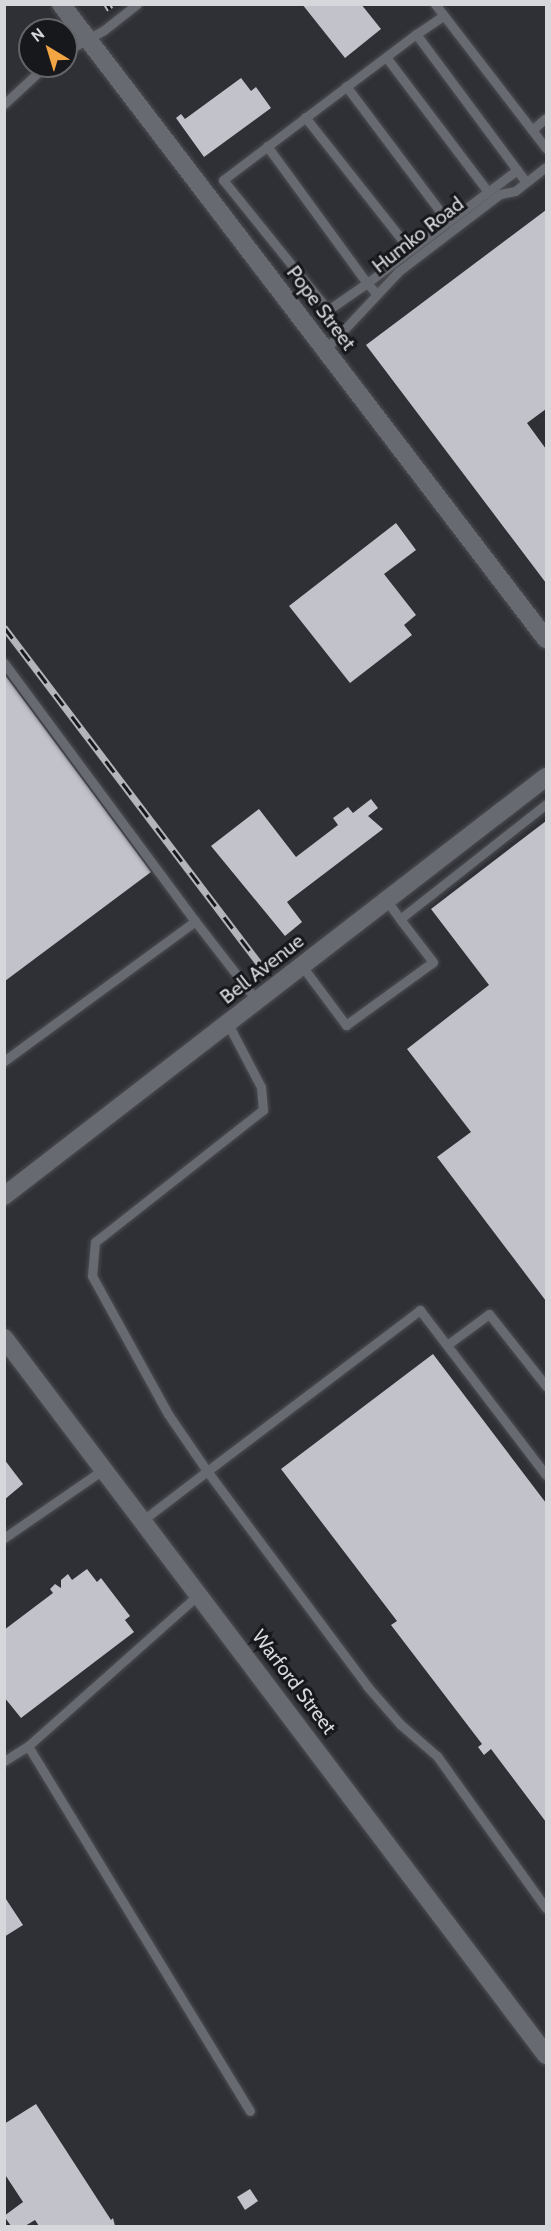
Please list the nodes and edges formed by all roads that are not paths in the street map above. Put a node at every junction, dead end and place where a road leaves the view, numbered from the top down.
1 (60, 4) edge
2 (137, 4) edge
3 (435, 4) edge
4 (443, 16) junction
5 (416, 34) junction
6 (86, 37) junction
7 (78, 43) edge
8 (386, 57) junction
9 (32, 78) edge
10 (346, 86) junction
11 (4, 104) edge
12 (305, 117) junction
13 (546, 118) edge
14 (532, 130) junction
15 (267, 146) junction
16 (546, 148) edge
17 (546, 166) edge
18 (517, 170) junction
19 (526, 182) junction
20 (488, 192) junction
21 (448, 222) junction
22 (410, 250) junction
23 (367, 282) junction
24 (375, 292) junction
25 (325, 350) junction
26 (546, 639) edge
27 (4, 663) edge
28 (546, 777) edge
29 (546, 804) edge
30 (387, 901) junction
31 (400, 919) junction
32 (195, 921) junction
33 (302, 966) junction
34 (257, 1001) junction
35 (228, 1024) junction
36 (4, 1061) edge
37 (4, 1196) edge
38 (4, 1338) edge
39 (447, 1345) junction
40 (546, 1386) edge
41 (104, 1469) junction
42 (207, 1471) junction
43 (546, 1475) edge
44 (143, 1520) junction
45 (4, 1538) edge
46 (199, 1594) junction
47 (28, 1746) junction
48 (4, 1761) edge
49 (546, 1908) edge
50 (546, 2055) edge
51 (250, 2111) dead end

1 - 6 street, Pope Street
2 - 6 lane
3 - 4 lane
4 - 5 lane
4 - 14 lane
5 - 8 lane
5 - 18 lane
6 - 7 lane
6 - 25 street, Pope Street
8 - 10 lane
8 - 20 lane
9 - 11 lane
10 - 12 lane
10 - 21 lane
12 - 15 lane
12 - 22 lane
13 - 14 lane
14 - 16 lane
15 - 23 lane
15 - 23 lane
17 - 19 lane, Humko Road
18 - 19 lane
18 - 20 lane
19 - 24 lane, Humko Road
20 - 21 lane
21 - 22 lane
22 - 23 lane
23 - 24 lane
24 - 25 lane, Humko Road
25 - 26 street, Pope Street
27 - 32 lane
28 - 30 street, Bell Avenue
29 - 31 lane
30 - 31 lane
30 - 33 street, Bell Avenue
31 - 33 lane
32 - 34 lane
32 - 36 lane
33 - 34 street, Bell Avenue
34 - 35 street, Bell Avenue
35 - 37 street, Bell Avenue
35 - 42 lane
38 - 41 street, Warford Street
39 - 40 lane
39 - 42 lane
39 - 43 lane
41 - 44 street, Warford Street
41 - 45 lane
42 - 44 lane
42 - 49 lane
44 - 46 street, Warford Street
46 - 47 lane
46 - 50 street, Warford Street
47 - 48 lane
47 - 51 lane

